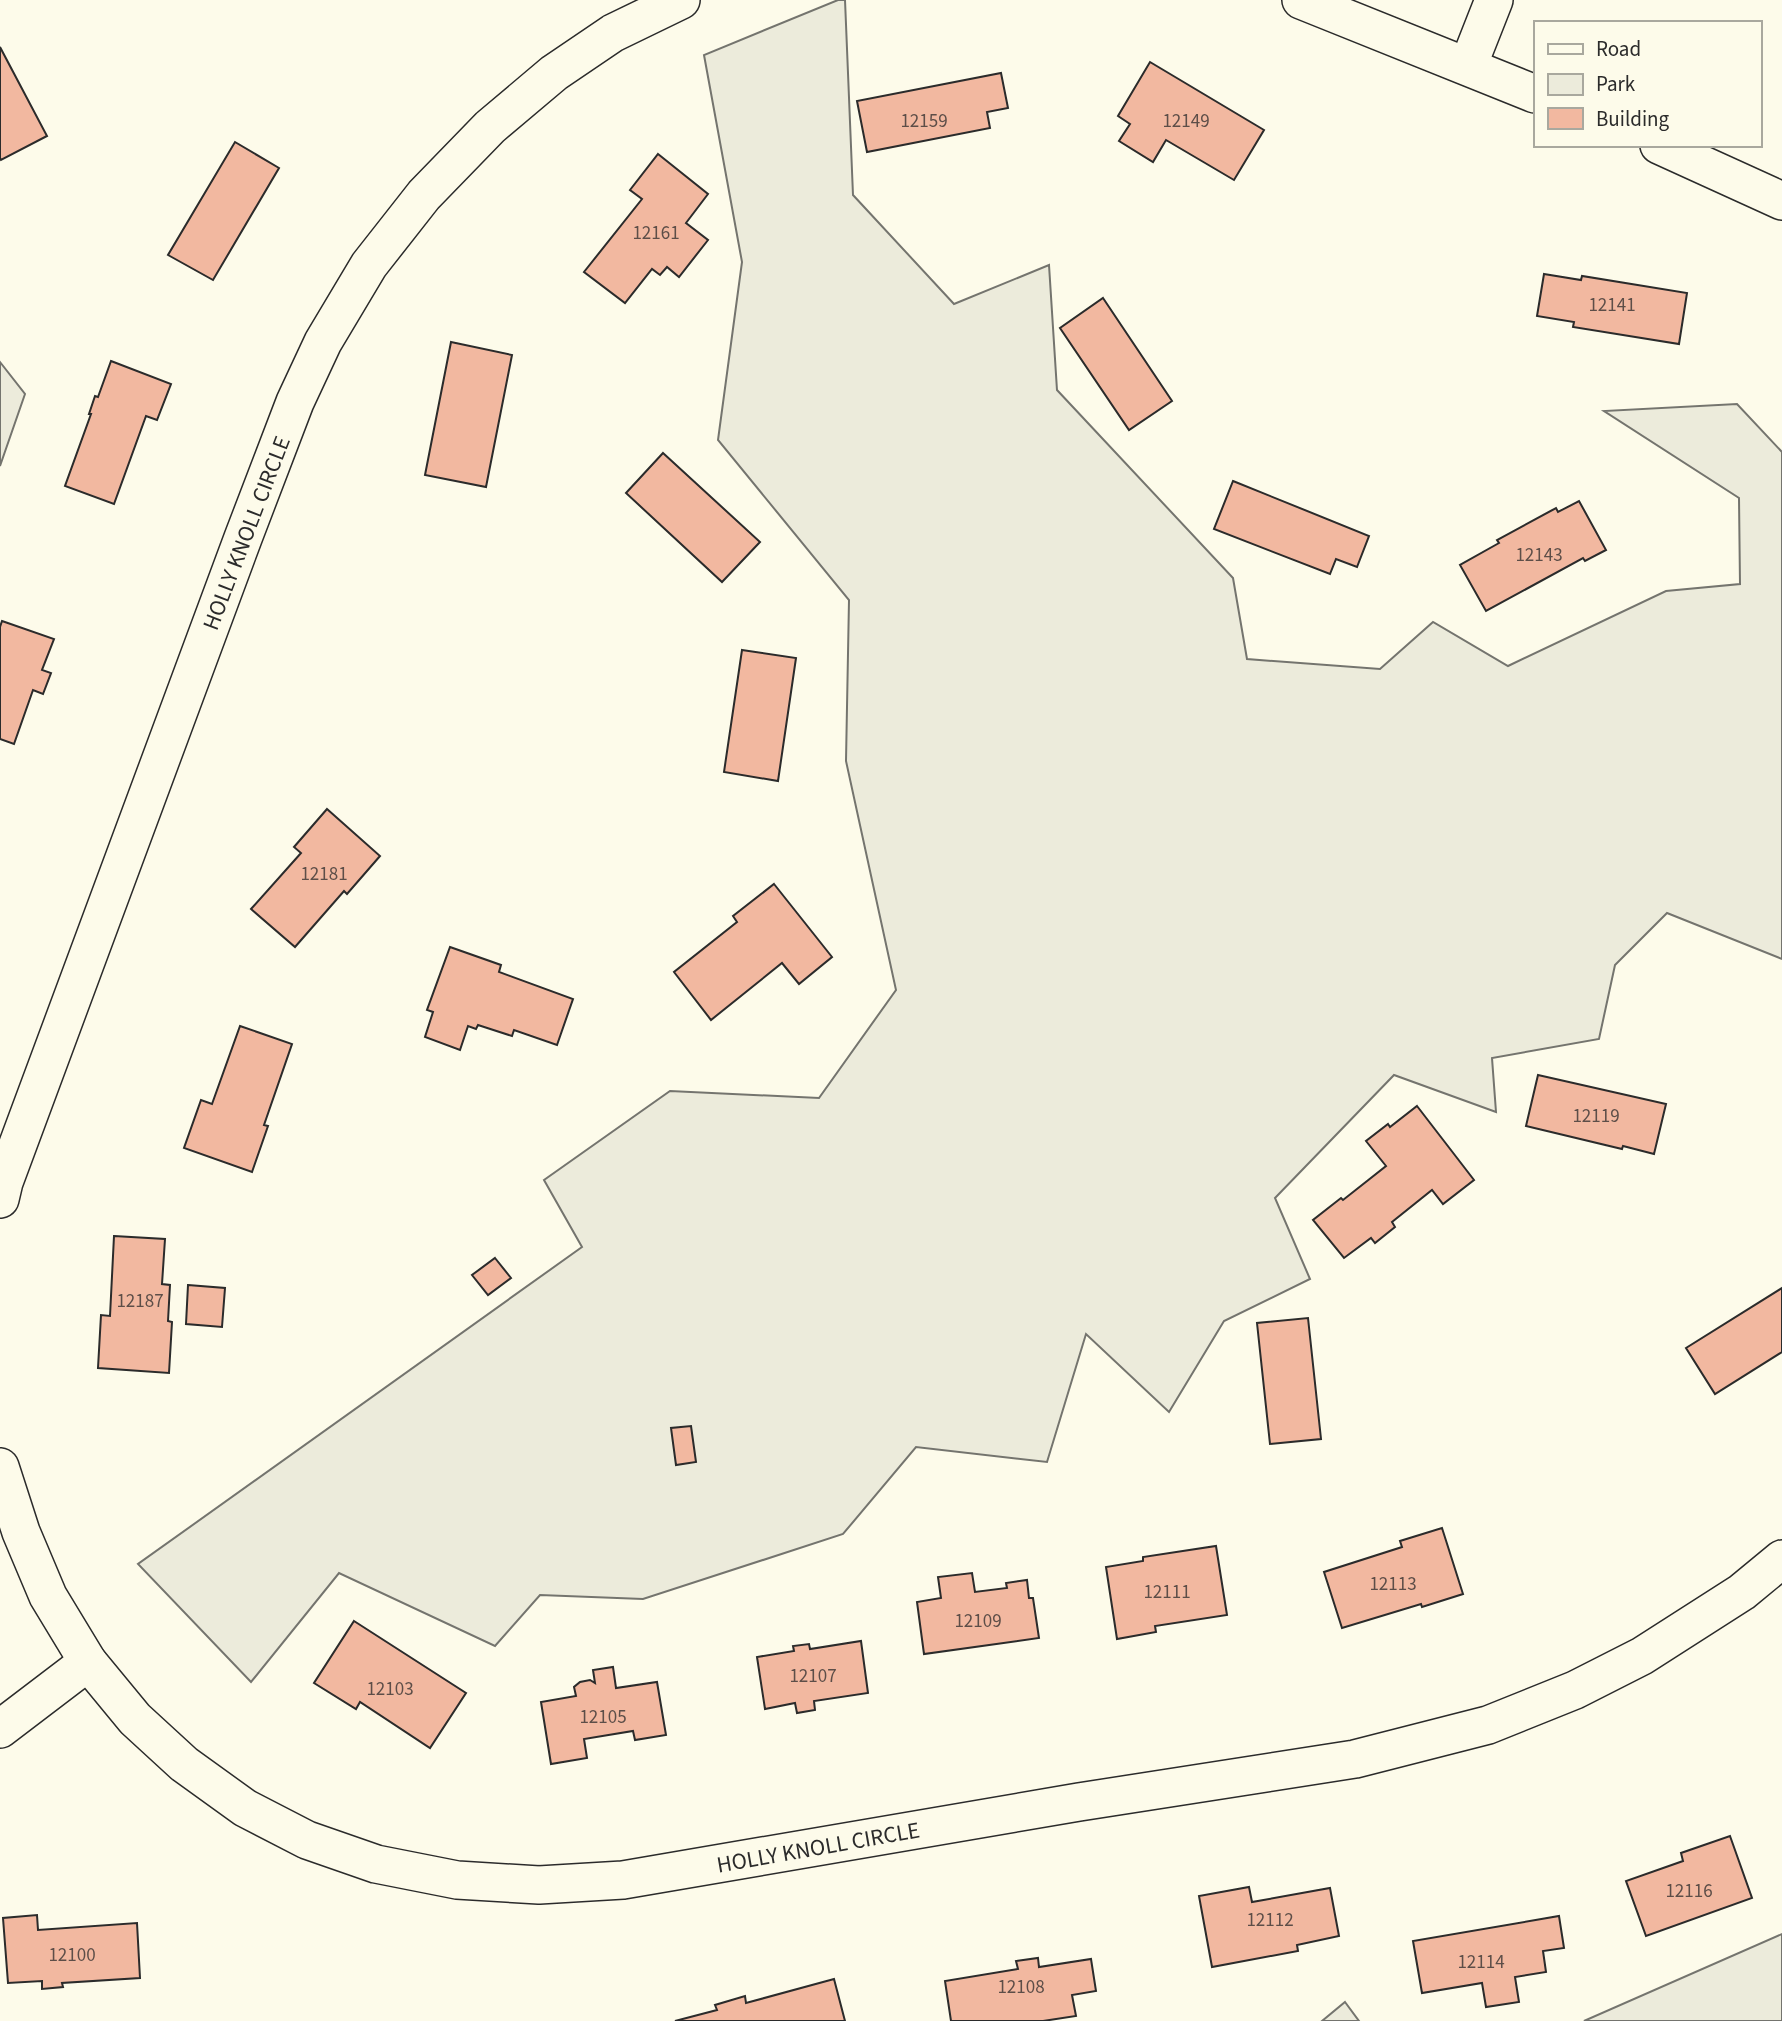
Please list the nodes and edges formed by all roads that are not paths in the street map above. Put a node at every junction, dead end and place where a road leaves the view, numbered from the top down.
1 (681, 0) edge
2 (1301, 0) edge
3 (1494, 0) edge
4 (1468, 66) junction
5 (1534, 94) edge
6 (1663, 147) edge
7 (1782, 201) edge
8 (0, 1199) edge
9 (0, 1466) edge
10 (1782, 1559) edge
11 (88, 1662) junction
12 (0, 1729) edge

1 - 8 street, HOLLY KNOLL CIRCLE
2 - 4 street
3 - 4 street
4 - 5 street
6 - 7 street
9 - 11 street, HOLLY KNOLL CIRCLE
10 - 11 street, HOLLY KNOLL CIRCLE
11 - 12 street

